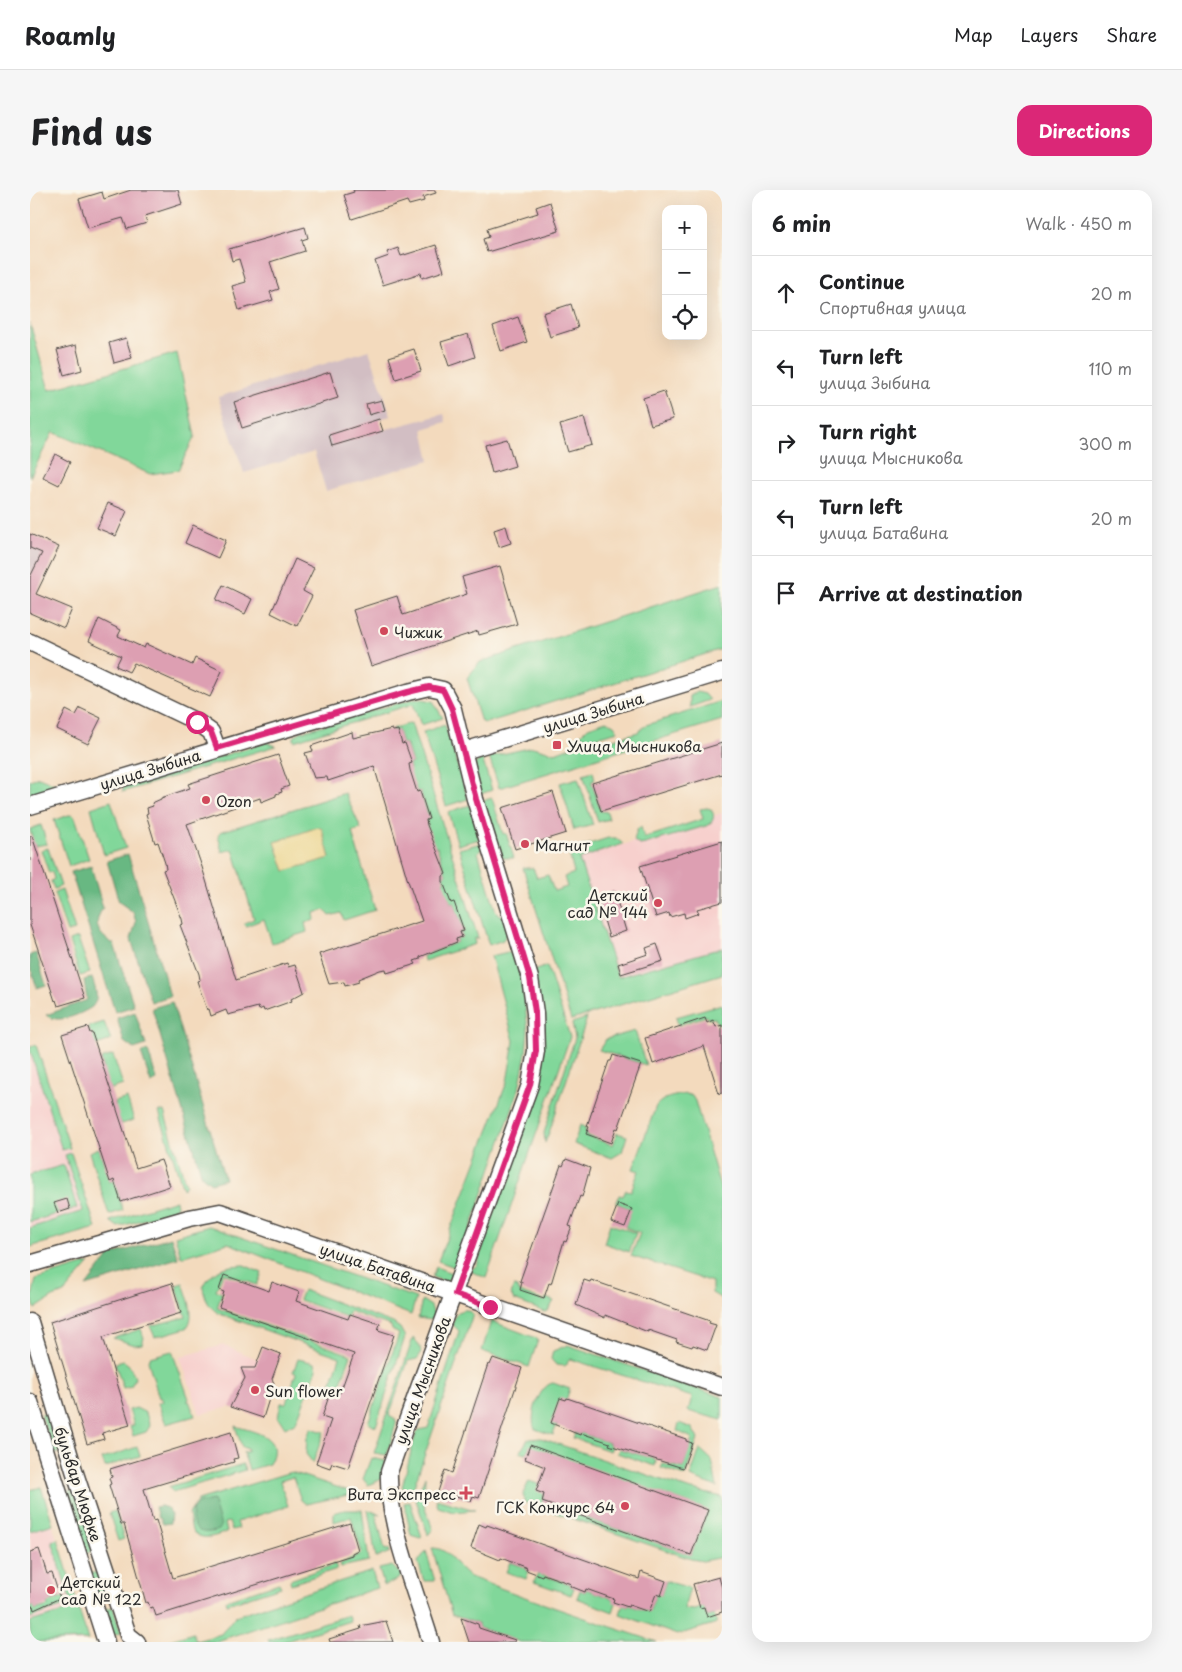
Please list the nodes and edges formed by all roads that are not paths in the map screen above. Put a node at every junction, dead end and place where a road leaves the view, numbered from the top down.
1 (30, 642) edge
2 (722, 672) edge
3 (443, 690) joint
4 (217, 748) junction
5 (464, 751) junction
6 (30, 806) edge
7 (30, 1264) edge
8 (455, 1294) junction
9 (30, 1322) edge
10 (722, 1387) edge
11 (30, 1402) edge
12 (106, 1642) edge
13 (137, 1642) edge
14 (431, 1642) edge

1 - 4 street
2 - 5 street, улица Зыбина
3 - 4 street, улица Зыбина
3 - 5 street, улица Мысникова
4 - 6 street, улица Зыбина
5 - 8 street, улица Мысникова
7 - 8 street, улица Батавина
8 - 10 street, улица Батавина
8 - 14 street, улица Мысникова
9 - 13 street, бульвар Мюфке
11 - 12 street, бульвар Мюфке

